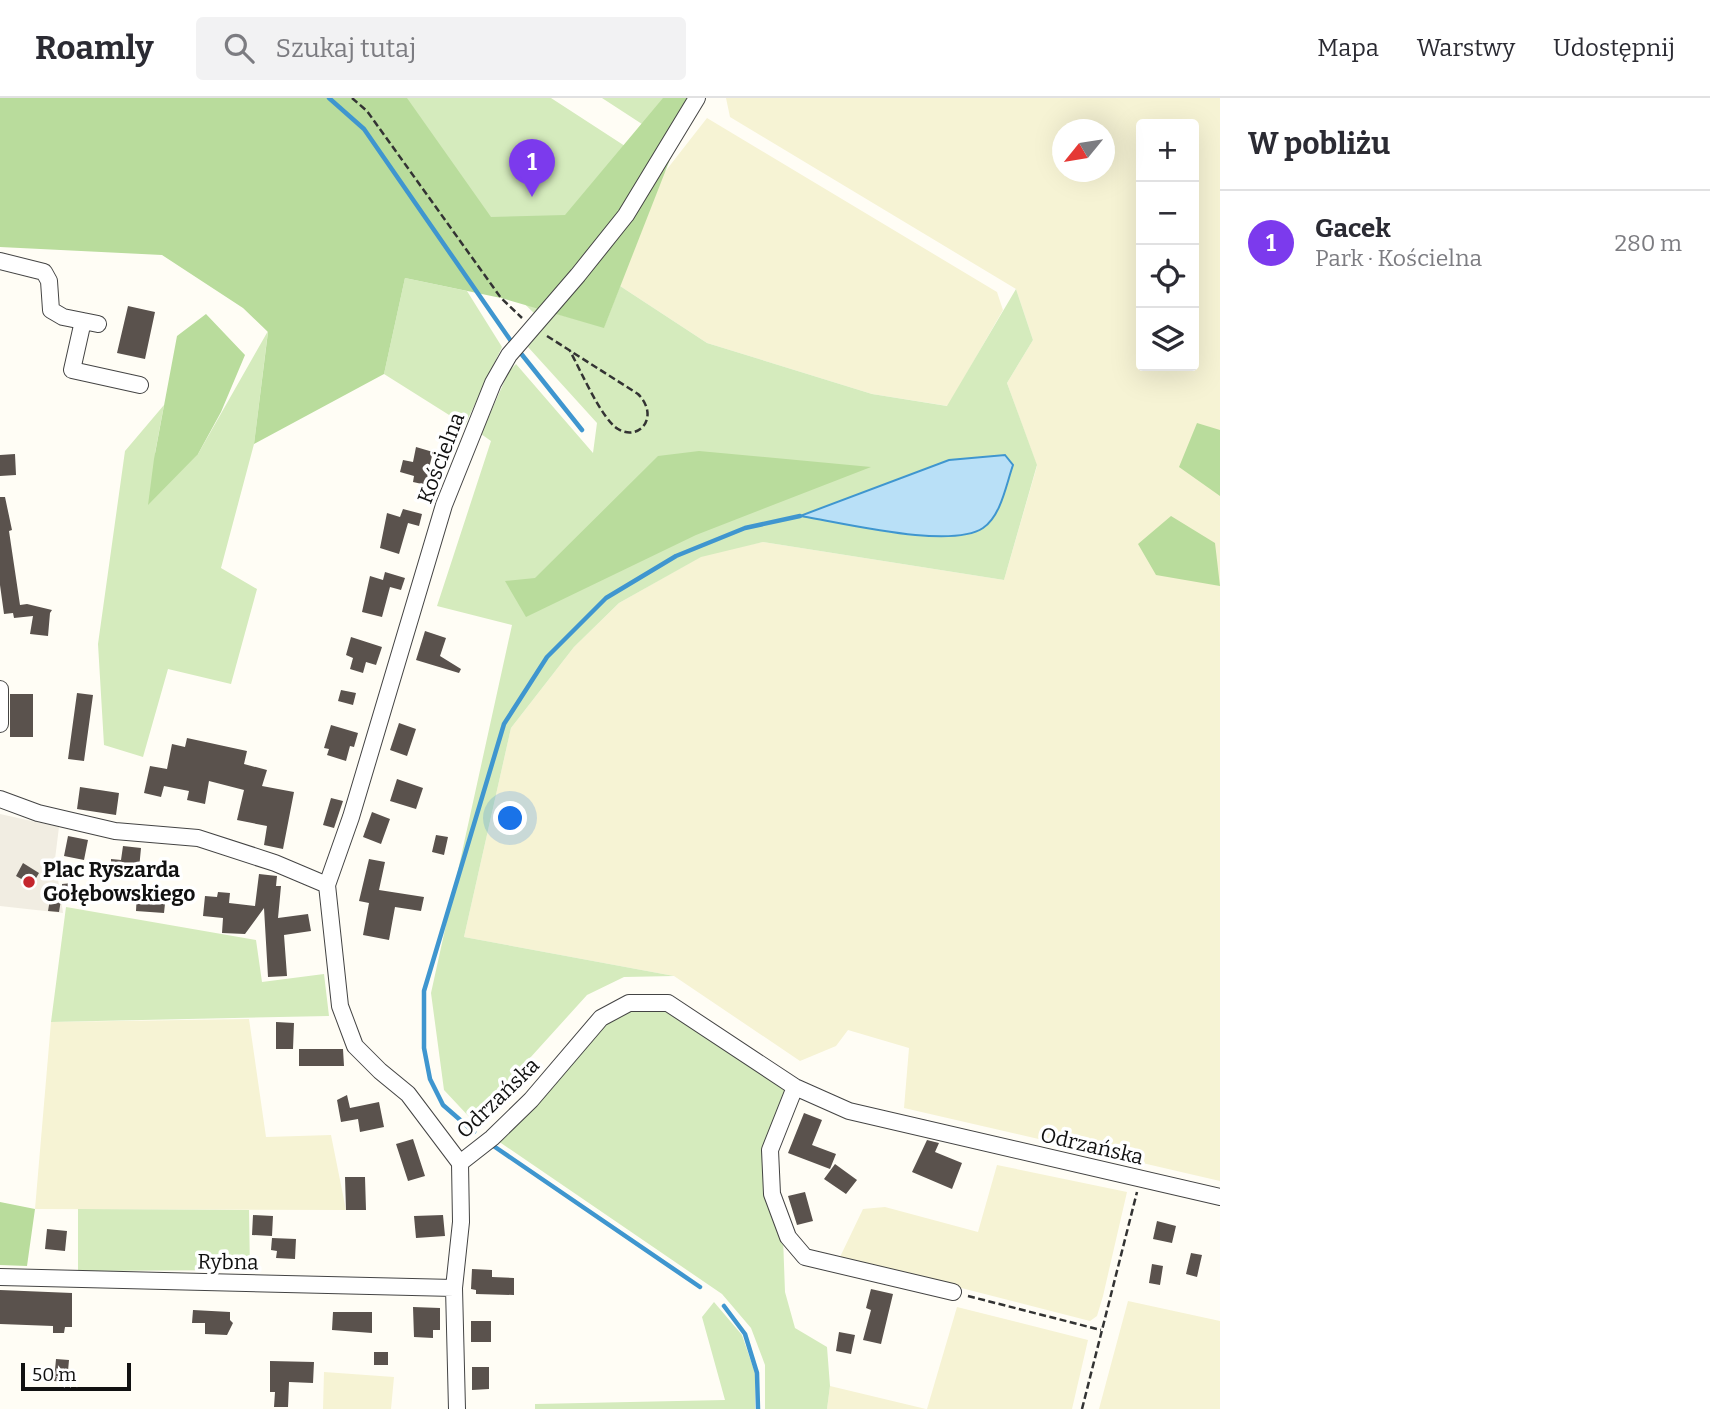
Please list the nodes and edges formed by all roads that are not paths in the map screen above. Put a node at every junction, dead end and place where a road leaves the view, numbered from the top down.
1 (697, 98) edge
2 (0, 261) edge
3 (140, 385) dead end
4 (0, 689) edge
5 (0, 724) edge
6 (0, 800) edge
7 (327, 885) junction
8 (795, 1087) junction
9 (460, 1163) junction
10 (1220, 1198) edge
11 (0, 1277) edge
12 (454, 1288) junction
13 (953, 1292) road end
14 (457, 1409) edge

1 - 7 street, Kościelna
2 - 3 street
4 - 5 street
6 - 7 street
7 - 9 street, Odrzańska
8 - 9 street, Odrzańska
8 - 10 street, Odrzańska
8 - 13 street
9 - 12 street
11 - 12 street, Rybna
12 - 14 street

